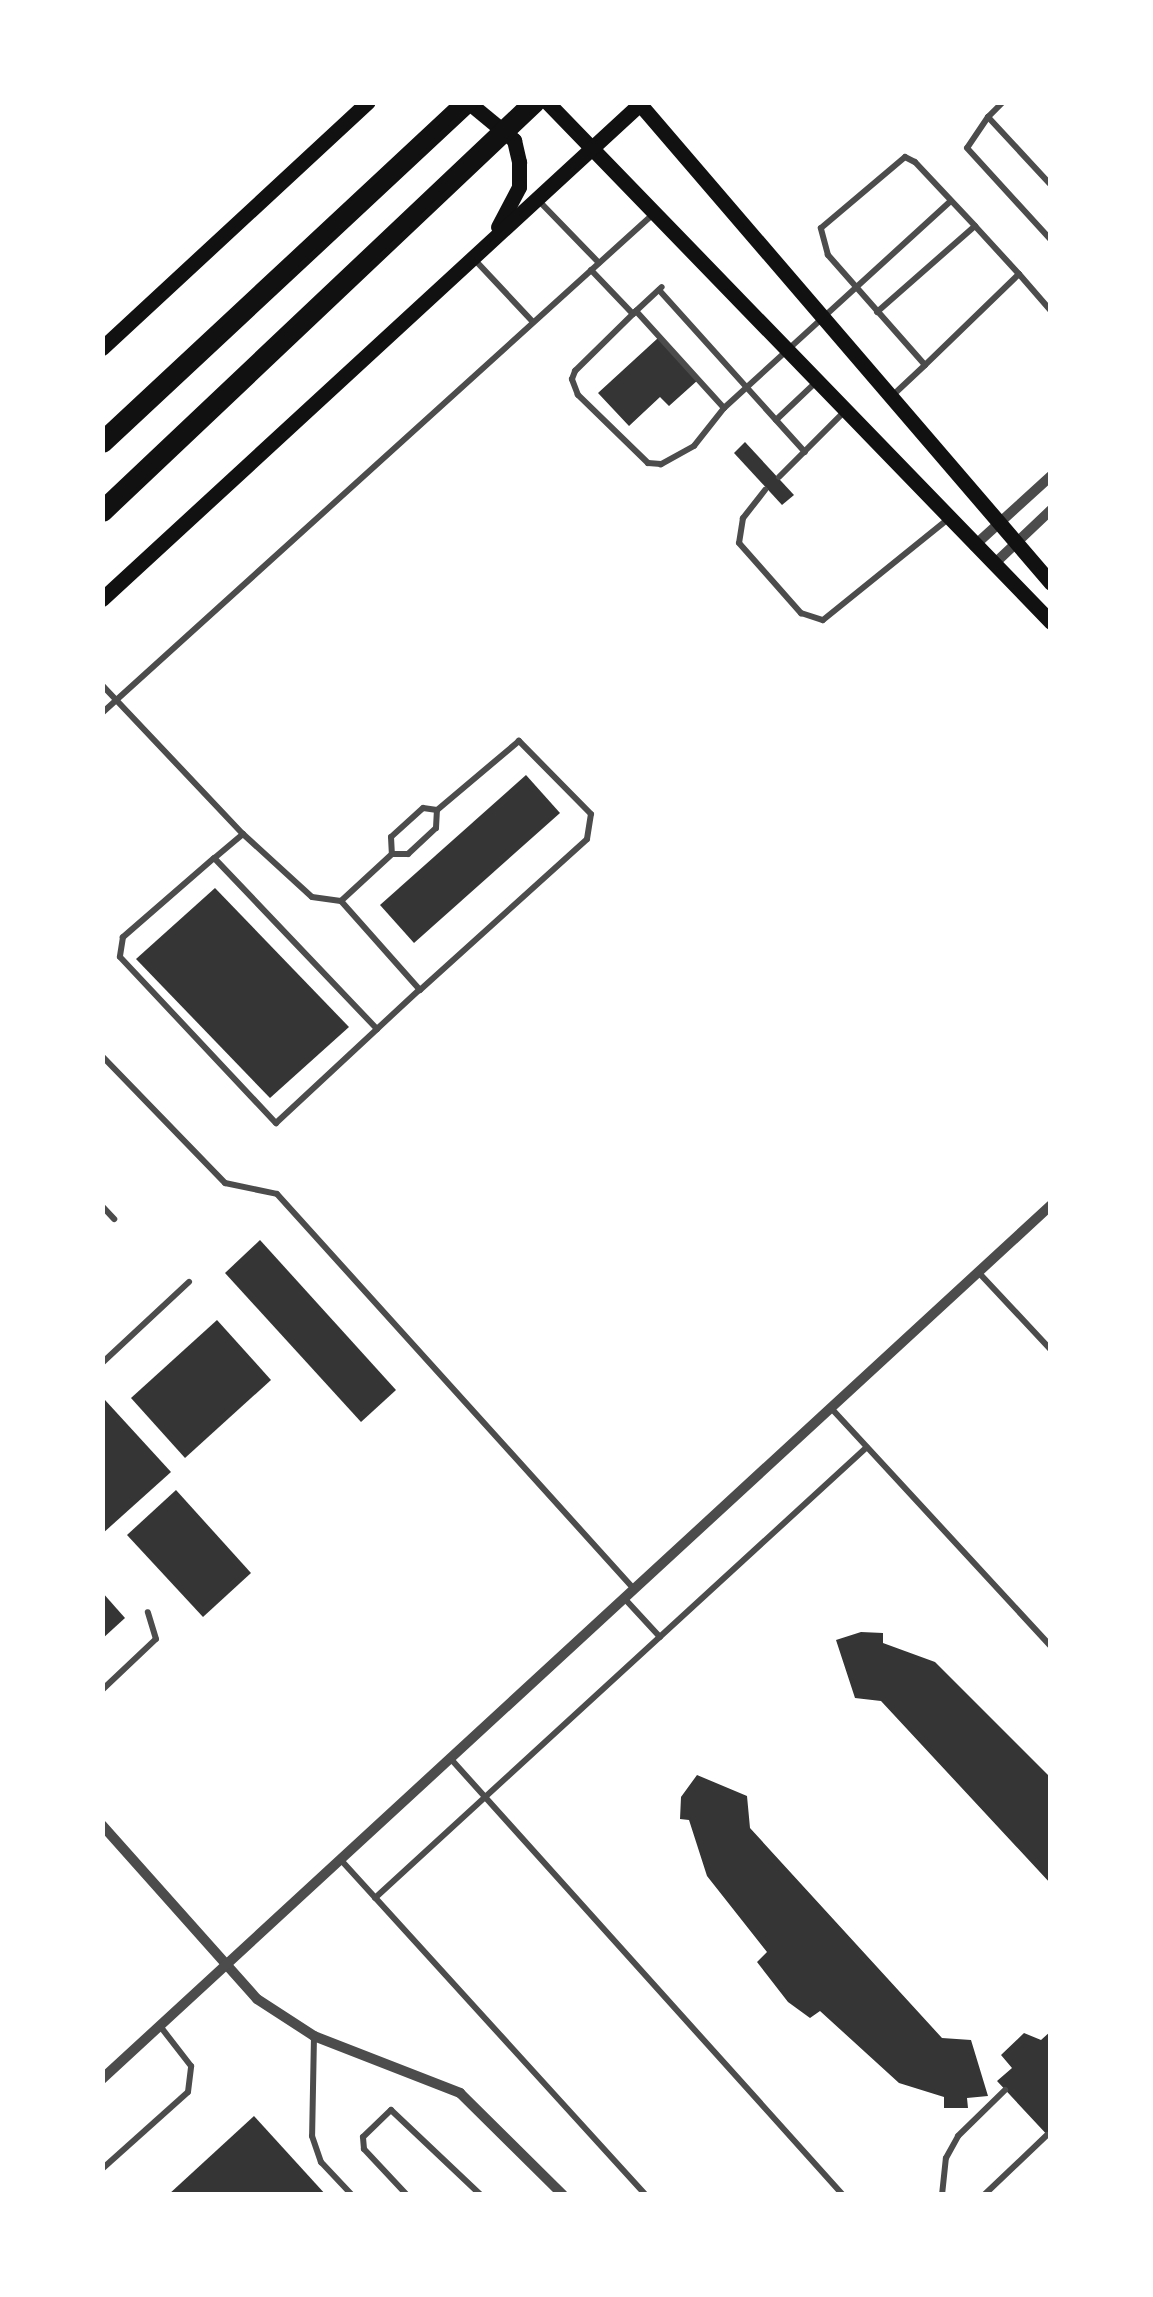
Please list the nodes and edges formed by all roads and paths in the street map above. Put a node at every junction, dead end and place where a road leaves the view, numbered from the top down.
1 (368, 102) edge
2 (467, 102) edge
3 (534, 102) edge
4 (547, 102) edge
5 (1003, 102) edge
6 (640, 103) edge
7 (988, 117) junction
8 (590, 150) junction
9 (1051, 185) edge
10 (537, 199) junction
11 (951, 201) junction
12 (651, 216) junction
13 (975, 226) junction
14 (1051, 239) edge
15 (491, 240) junction
16 (472, 257) junction
17 (598, 263) junction
18 (591, 270) junction
19 (1019, 274) junction
20 (856, 288) junction
21 (1051, 311) edge
22 (877, 312) junction
23 (635, 313) junction
24 (821, 317) junction
25 (533, 322) junction
26 (102, 348) edge
27 (782, 350) junction
28 (925, 365) junction
29 (748, 383) junction
30 (815, 383) junction
31 (890, 397) junction
32 (724, 408) junction
33 (844, 412) junction
34 (776, 420) junction
35 (102, 442) edge
36 (805, 452) junction
37 (1051, 476) edge
38 (779, 477) dead end
39 (765, 490) dead end
40 (1051, 510) edge
41 (102, 511) edge
42 (949, 519) junction
43 (998, 522) junction
44 (1016, 543) junction
45 (974, 546) junction
46 (993, 565) junction
47 (1051, 583) edge
48 (102, 599) edge
49 (1051, 622) edge
50 (102, 685) edge
51 (117, 700) junction
52 (102, 713) edge
53 (436, 811) junction
54 (243, 834) junction
55 (392, 854) junction
56 (214, 858) junction
57 (340, 901) junction
58 (420, 990) junction
59 (377, 1028) junction
60 (102, 1056) edge
61 (1051, 1205) edge
62 (102, 1206) edge
63 (114, 1219) dead end
64 (978, 1272) junction
65 (189, 1282) dead end
66 (1051, 1350) edge
67 (102, 1363) edge
68 (831, 1408) junction
69 (868, 1448) junction
70 (629, 1594) junction
71 (148, 1612) dead end
72 (660, 1637) junction
73 (1051, 1646) edge
74 (102, 1690) edge
75 (450, 1758) junction
76 (485, 1797) junction
77 (102, 1826) edge
78 (340, 1859) junction
79 (375, 1898) junction
80 (225, 1965) junction
81 (160, 2026) junction
82 (314, 2036) junction
83 (102, 2079) edge
84 (1005, 2090) dead end
85 (1047, 2135) dead end
86 (102, 2169) edge
87 (352, 2195) edge
88 (407, 2195) edge
89 (481, 2195) edge
90 (562, 2195) edge
91 (646, 2195) edge
92 (843, 2195) edge
93 (942, 2195) edge
94 (984, 2195) edge

1 - 26 main road
2 - 15 main road
2 - 35 highway
3 - 41 highway
4 - 8 main road
5 - 7 lane
6 - 8 main road
6 - 24 main road
7 - 9 lane
7 - 14 lane
8 - 10 main road
8 - 12 main road
10 - 15 main road
10 - 17 lane
11 - 13 lane
11 - 20 lane
11 - 20 lane
12 - 17 lane
12 - 27 main road
13 - 19 lane
13 - 22 lane
15 - 16 main road
16 - 25 lane
16 - 48 main road
17 - 18 lane
18 - 23 lane
18 - 25 lane
19 - 21 lane
19 - 28 lane
20 - 22 lane
20 - 24 lane
22 - 28 lane
23 - 29 lane
23 - 32 lane
23 - 32 lane
24 - 27 lane
24 - 31 main road
25 - 51 lane
27 - 29 lane
27 - 30 main road
28 - 31 lane
29 - 32 lane
29 - 34 lane
30 - 33 main road
30 - 34 lane
31 - 43 main road
33 - 36 lane
33 - 42 main road
34 - 36 lane
36 - 38 lane
37 - 43 street
39 - 42 lane
40 - 44 street
42 - 45 main road
43 - 44 main road
43 - 45 street
44 - 46 street
44 - 47 main road
45 - 46 main road
46 - 49 main road
50 - 51 lane
51 - 52 lane
51 - 54 lane
53 - 55 lane
53 - 55 lane
53 - 58 lane
54 - 56 lane
54 - 57 lane
55 - 57 lane
56 - 59 lane
56 - 59 lane
57 - 58 lane
58 - 59 lane
60 - 70 lane
61 - 64 street
62 - 63 lane
64 - 66 lane
64 - 68 street
65 - 67 lane
68 - 69 lane
68 - 70 street
69 - 72 lane
69 - 73 lane
70 - 72 lane
70 - 75 street
71 - 74 lane
72 - 76 lane
75 - 76 lane
75 - 78 street
76 - 79 lane
76 - 92 lane
77 - 80 street
78 - 79 lane
78 - 80 street
79 - 91 lane
80 - 81 street
80 - 82 street
81 - 83 street
81 - 86 lane
82 - 87 lane
82 - 90 street
84 - 93 lane
85 - 94 lane
88 - 89 lane

